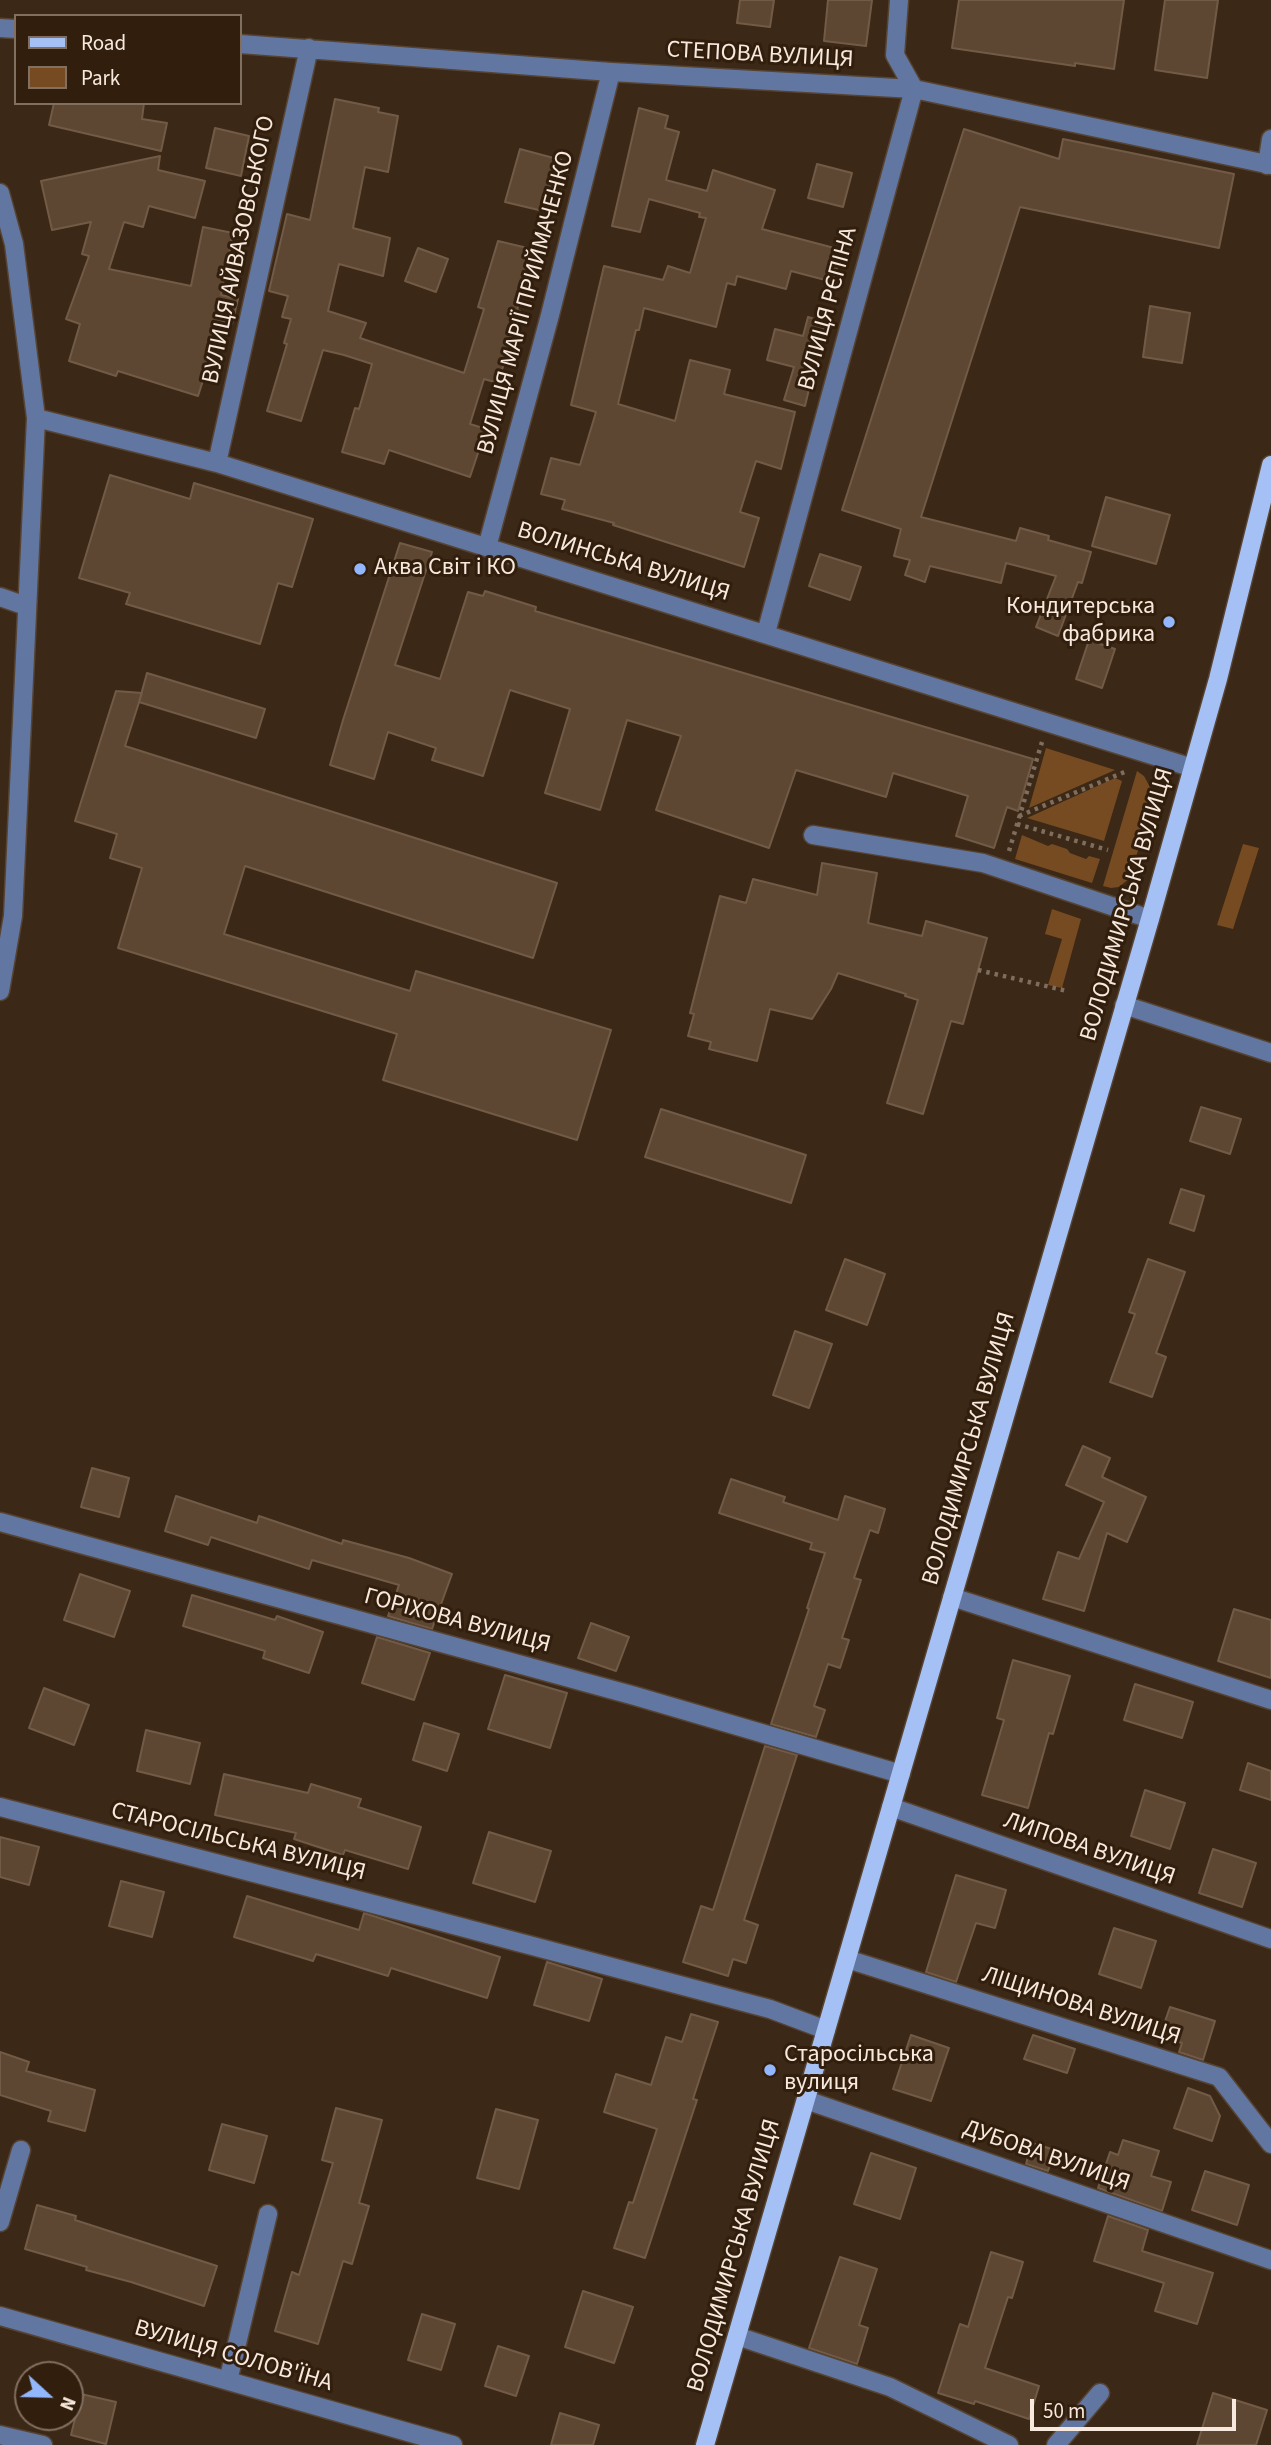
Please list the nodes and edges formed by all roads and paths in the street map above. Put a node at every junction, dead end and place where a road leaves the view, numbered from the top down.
1 (900, 0) edge
2 (242, 44) edge
3 (309, 48) junction
4 (611, 72) junction
5 (914, 89) junction
6 (1271, 139) edge
7 (1269, 165) edge
8 (0, 193) edge
9 (8, 270) edge
10 (36, 418) junction
11 (217, 463) junction
12 (1271, 465) edge
13 (487, 547) junction
14 (0, 597) edge
15 (26, 606) junction
16 (766, 633) junction
17 (1042, 741) dead end
18 (1193, 768) junction
19 (1131, 769) dead end
20 (1019, 816) junction
21 (1017, 824) junction
22 (813, 835) dead end
23 (1108, 850) dead end
24 (1003, 870) junction
25 (7, 914) edge
26 (1150, 919) junction
27 (978, 970) dead end
28 (0, 991) edge
29 (1067, 991) dead end
30 (1124, 1005) junction
31 (1271, 1053) edge
32 (0, 1522) edge
33 (952, 1597) junction
34 (1271, 1700) edge
35 (901, 1774) junction
36 (891, 1807) junction
37 (0, 1808) edge
38 (1271, 1938) edge
39 (847, 1958) junction
40 (826, 2030) junction
41 (806, 2100) junction
42 (1271, 2144) edge
43 (21, 2150) dead end
44 (268, 2214) dead end
45 (0, 2222) edge
46 (1271, 2260) edge
47 (0, 2316) edge
48 (737, 2336) junction
49 (228, 2381) junction
50 (1100, 2393) dead end
51 (0, 2435) edge
52 (43, 2445) edge
53 (453, 2445) edge
54 (705, 2445) edge
55 (1009, 2445) edge
56 (1056, 2445) edge

1 - 5 street
2 - 3 street, СТЕПОВА ВУЛИЦЯ
3 - 4 street, СТЕПОВА ВУЛИЦЯ
3 - 11 street, ВУЛИЦЯ АЙВАЗОВСЬКОГО
4 - 5 street, СТЕПОВА ВУЛИЦЯ
4 - 13 street, ВУЛИЦЯ МАРІЇ ПРИЙМАЧЕНКО
5 - 7 street, СТЕПОВА ВУЛИЦЯ
5 - 16 street, ВУЛИЦЯ РЄПІНА
6 - 7 street
8 - 9 street
9 - 10 street
10 - 11 street, ВОЛИНСЬКА ВУЛИЦЯ
10 - 15 street
11 - 13 street, ВОЛИНСЬКА ВУЛИЦЯ
12 - 18 main road, ВОЛОДИМИРСЬКА ВУЛИЦЯ
13 - 16 street, ВОЛИНСЬКА ВУЛИЦЯ
14 - 15 street
15 - 25 street
16 - 18 street, ВОЛИНСЬКА ВУЛИЦЯ
17 - 20 path
18 - 26 main road, ВОЛОДИМИРСЬКА ВУЛИЦЯ
19 - 20 path
20 - 21 path
21 - 23 path
21 - 24 path
22 - 24 street
24 - 26 street
25 - 28 street
26 - 30 main road, ВОЛОДИМИРСЬКА ВУЛИЦЯ
27 - 29 path
30 - 31 street
30 - 33 main road, ВОЛОДИМИРСЬКА ВУЛИЦЯ
32 - 35 street, ГОРІХОВА ВУЛИЦЯ
33 - 34 street
33 - 35 main road, ВОЛОДИМИРСЬКА ВУЛИЦЯ
35 - 36 main road, ВОЛОДИМИРСЬКА ВУЛИЦЯ
36 - 38 street, ЛИПОВА ВУЛИЦЯ
36 - 39 main road, ВОЛОДИМИРСЬКА ВУЛИЦЯ
37 - 40 street, СТАРОСІЛЬСЬКА ВУЛИЦЯ
39 - 40 main road, ВОЛОДИМИРСЬКА ВУЛИЦЯ
39 - 42 street, ЛІЩИНОВА ВУЛИЦЯ
40 - 41 main road, ВОЛОДИМИРСЬКА ВУЛИЦЯ
41 - 46 street, ДУБОВА ВУЛИЦЯ
41 - 48 main road, ВОЛОДИМИРСЬКА ВУЛИЦЯ
43 - 45 street
44 - 49 street
47 - 49 street, ВУЛИЦЯ СОЛОВ'ЇНА
48 - 54 main road, ВОЛОДИМИРСЬКА ВУЛИЦЯ
48 - 55 street
49 - 53 street, ВУЛИЦЯ СОЛОВ'ЇНА
50 - 56 street
51 - 52 street

